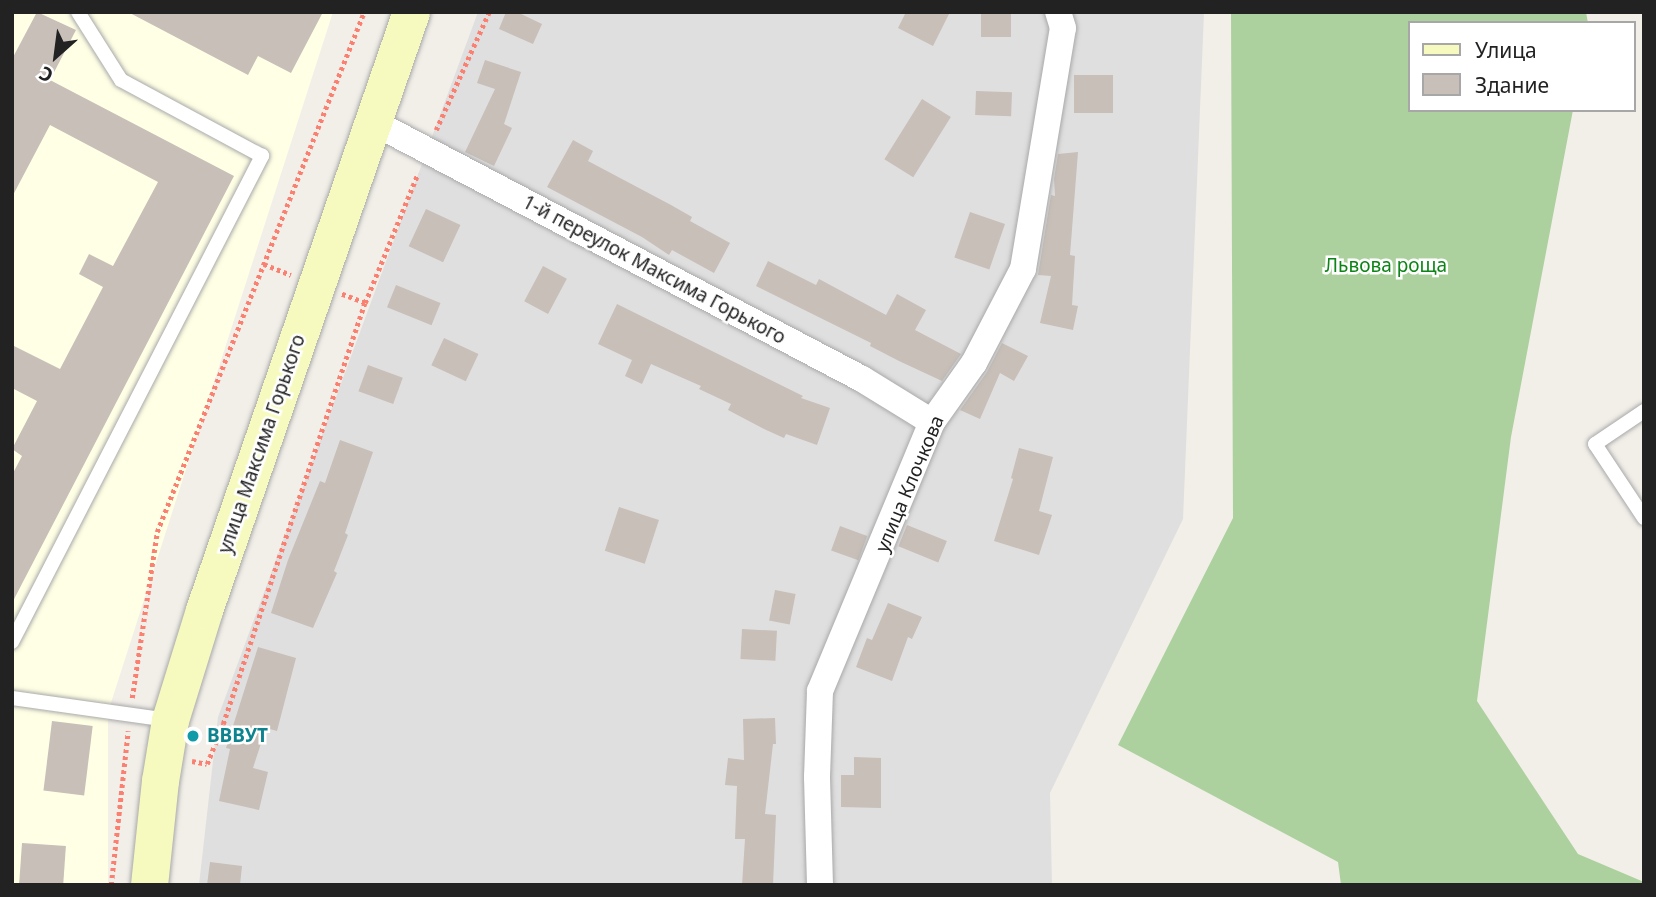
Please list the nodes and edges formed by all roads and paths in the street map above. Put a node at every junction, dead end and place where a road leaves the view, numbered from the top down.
1 (78, 12) edge
2 (364, 12) edge
3 (411, 12) edge
4 (1059, 12) edge
5 (373, 122) junction
6 (263, 264) junction
7 (317, 284) junction
8 (1644, 411) edge
9 (932, 422) junction
10 (1644, 518) edge
11 (12, 642) edge
12 (12, 698) edge
13 (129, 716) junction
14 (170, 720) junction
15 (207, 764) dead end
16 (111, 885) edge
17 (149, 885) edge
18 (820, 885) edge

1 - 11 lane
2 - 6 path
3 - 5 main road, улица Максима Горького
4 - 9 street, улица Клочкова
5 - 7 main road, улица Максима Горького
5 - 9 street, 1-й переулок Максима Горького
6 - 7 path
6 - 13 path
7 - 14 main road, улица Максима Горького
7 - 15 path
8 - 10 lane
9 - 18 street, улица Клочкова
12 - 13 lane
13 - 14 lane
13 - 16 path
14 - 17 main road, улица Максима Горького

